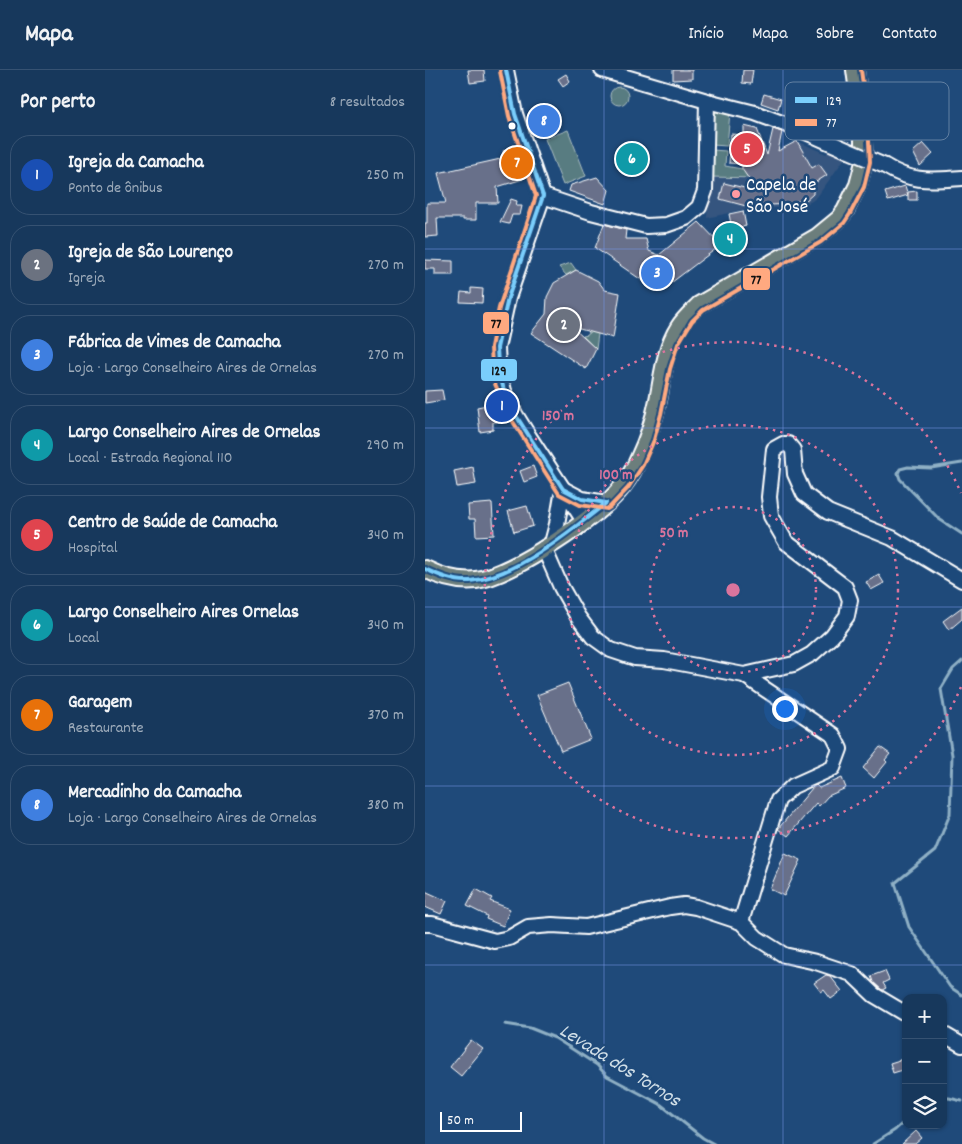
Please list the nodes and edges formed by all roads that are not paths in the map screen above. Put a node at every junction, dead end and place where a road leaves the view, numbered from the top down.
1 (506, 70) edge
2 (602, 70) edge
3 (707, 101) junction
4 (785, 124) edge
5 (826, 140) edge
6 (863, 140) edge
7 (962, 178) edge
8 (543, 196) junction
9 (563, 489) junction
10 (606, 503) junction
11 (584, 521) junction
12 (548, 546) junction
13 (425, 569) edge
14 (962, 580) edge
15 (744, 675) junction
16 (741, 922) junction
17 (425, 924) edge
18 (902, 1012) edge
19 (947, 1036) edge
20 (962, 1045) edge

1 - 8 street
2 - 3 street
3 - 4 street, bridge
3 - 8 street
5 - 7 street, bridge
6 - 10 main road
8 - 9 street
9 - 10 street
9 - 11 street
9 - 12 street
10 - 11 main road
11 - 12 main road
12 - 13 main road
12 - 15 street
14 - 15 street
15 - 16 street
16 - 17 street
16 - 18 street
19 - 20 street

